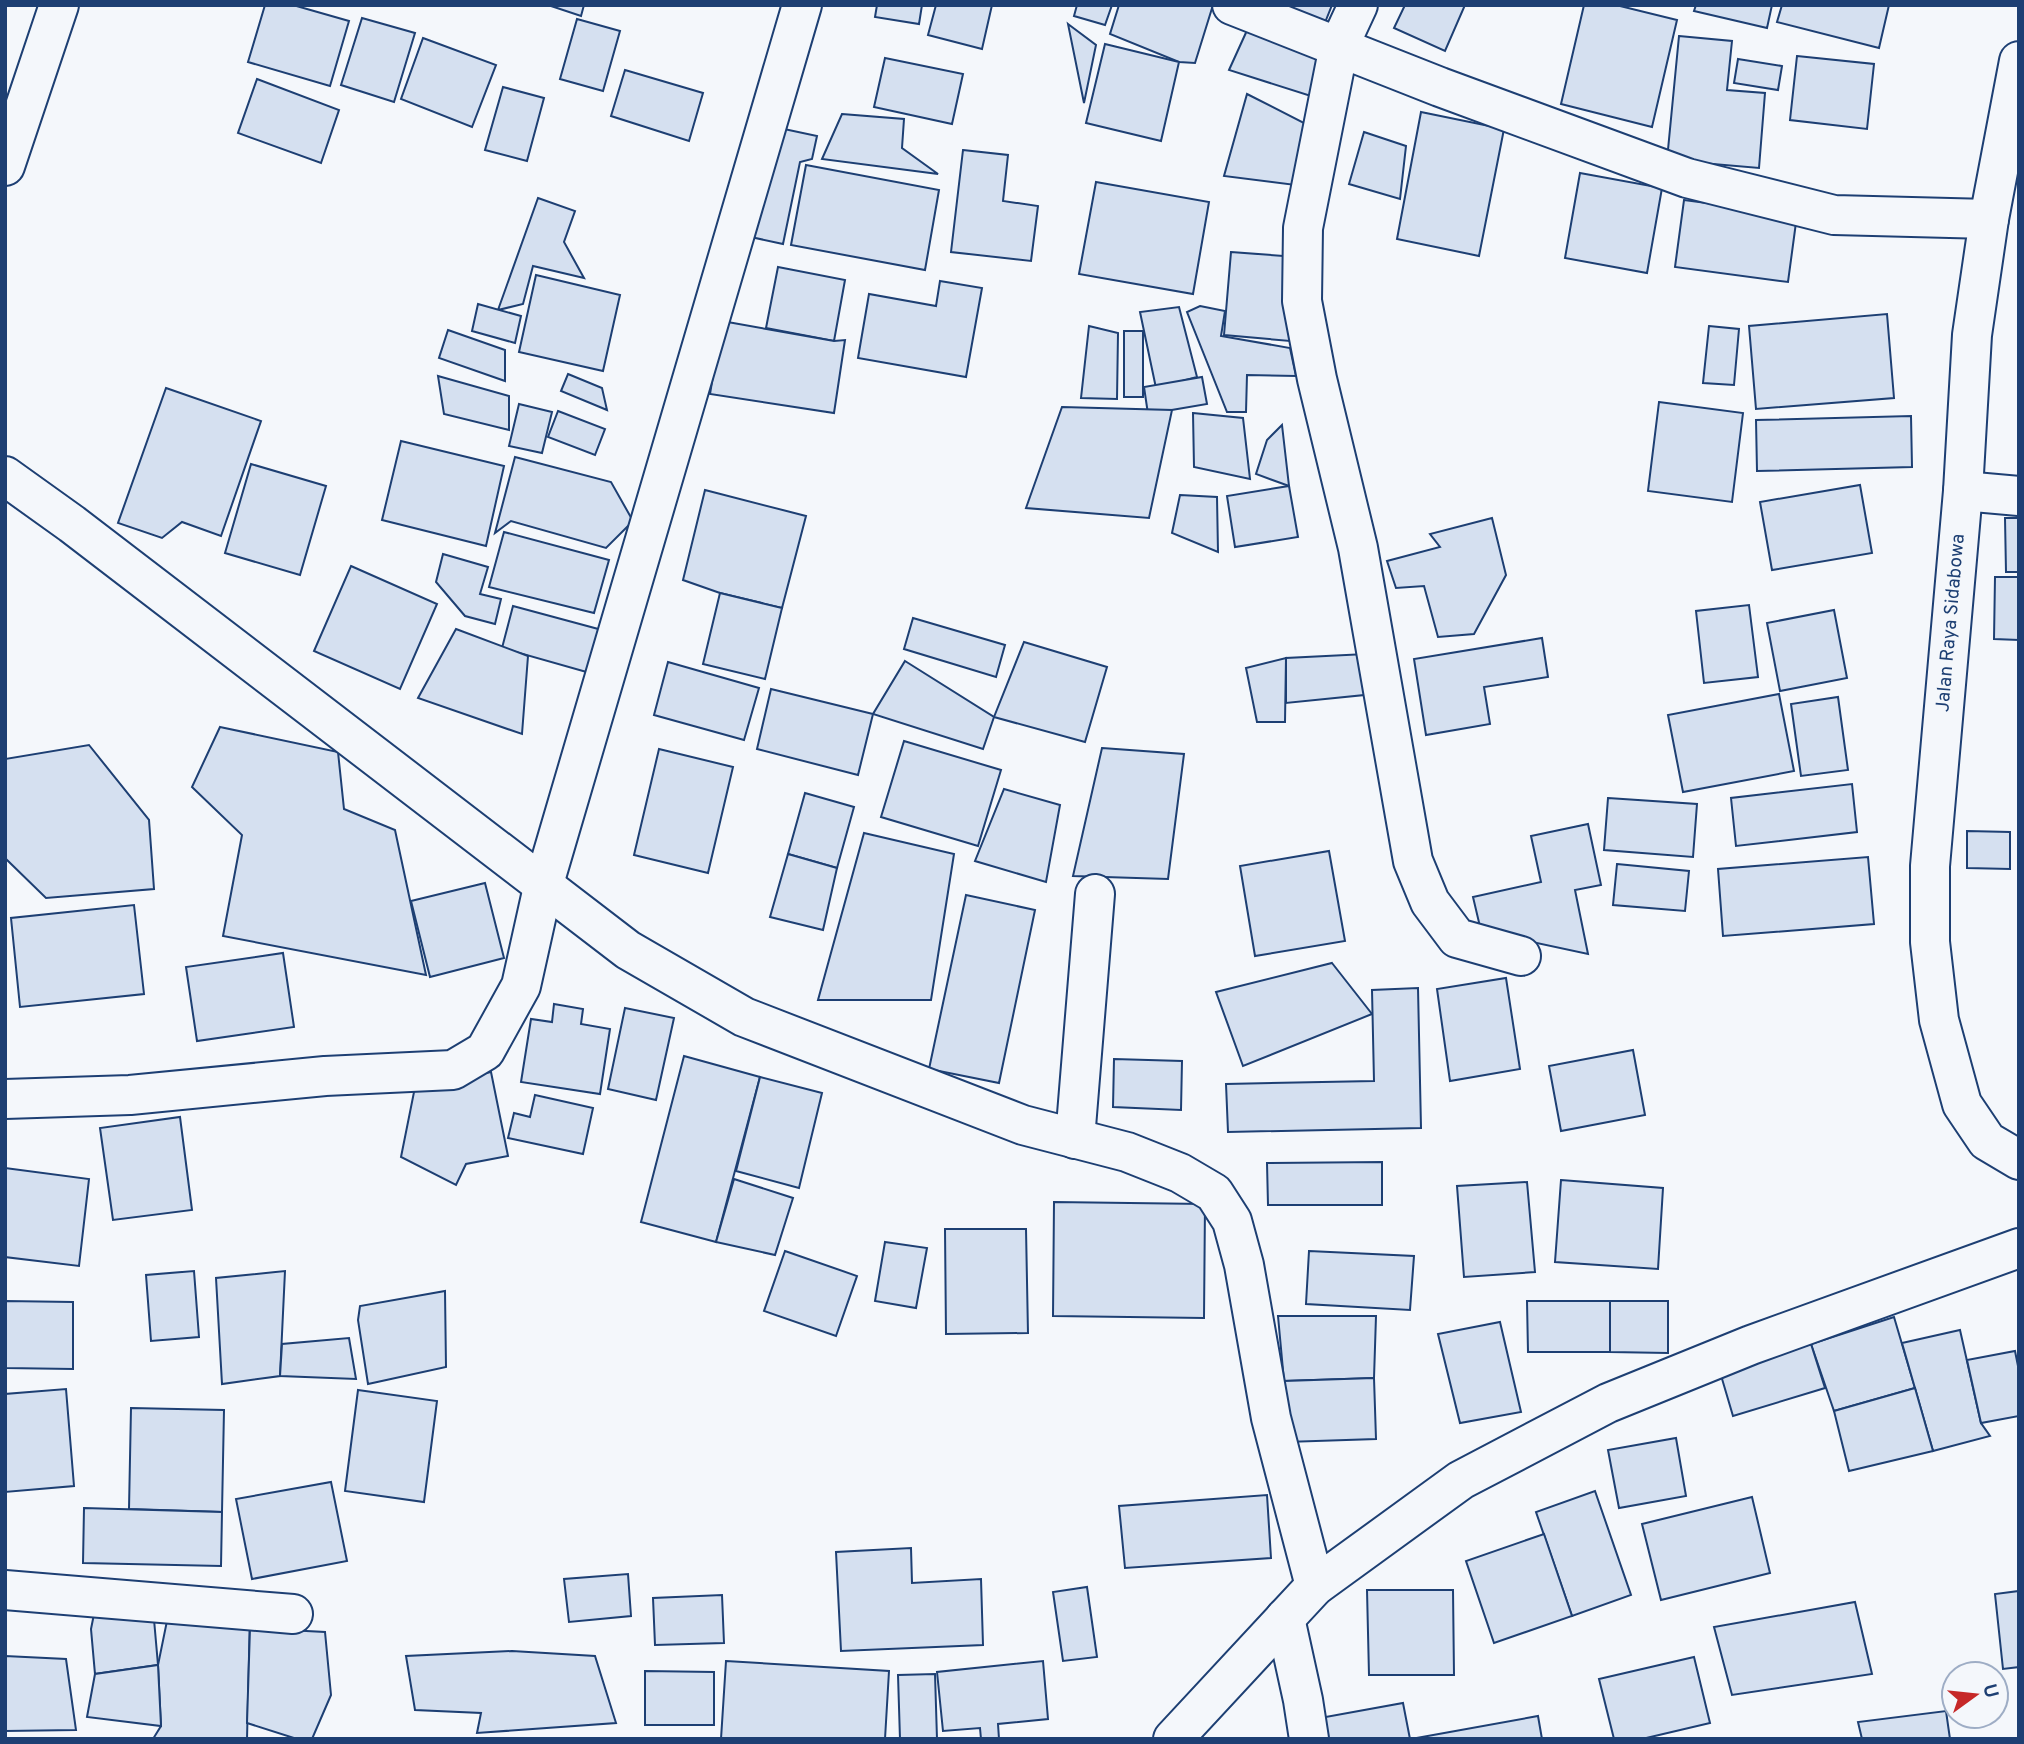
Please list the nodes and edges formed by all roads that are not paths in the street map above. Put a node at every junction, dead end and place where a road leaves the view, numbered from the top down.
1 (58, 5) edge
2 (802, 5) edge
3 (1233, 5) edge
4 (1358, 5) edge
5 (1339, 46) junction
6 (2019, 61) edge
7 (5, 166) edge
8 (1989, 219) junction
9 (5, 476) edge
10 (1963, 491) junction
11 (2019, 496) edge
12 (543, 887) junction
13 (1095, 894) dead end
14 (1521, 956) dead end
15 (5, 1099) edge
16 (1075, 1139) junction
17 (2019, 1160) edge
18 (2019, 1248) edge
19 (1315, 1586) junction
20 (5, 1590) edge
21 (293, 1614) dead end
22 (1285, 1618) junction
23 (1173, 1739) edge
24 (1309, 1739) edge

1 - 7 main road
2 - 12 main road
3 - 5 main road
4 - 5 main road
5 - 8 main road
5 - 14 main road
6 - 8 main road, Jalan Raya Sidabowa
8 - 10 main road, Jalan Raya Sidabowa
9 - 12 main road
10 - 11 main road
10 - 17 main road, Jalan Raya Sidabowa
12 - 15 main road
12 - 16 main road
13 - 16 main road
16 - 19 main road
18 - 19 main road
19 - 22 main road
20 - 21 main road
22 - 23 main road
22 - 24 main road

